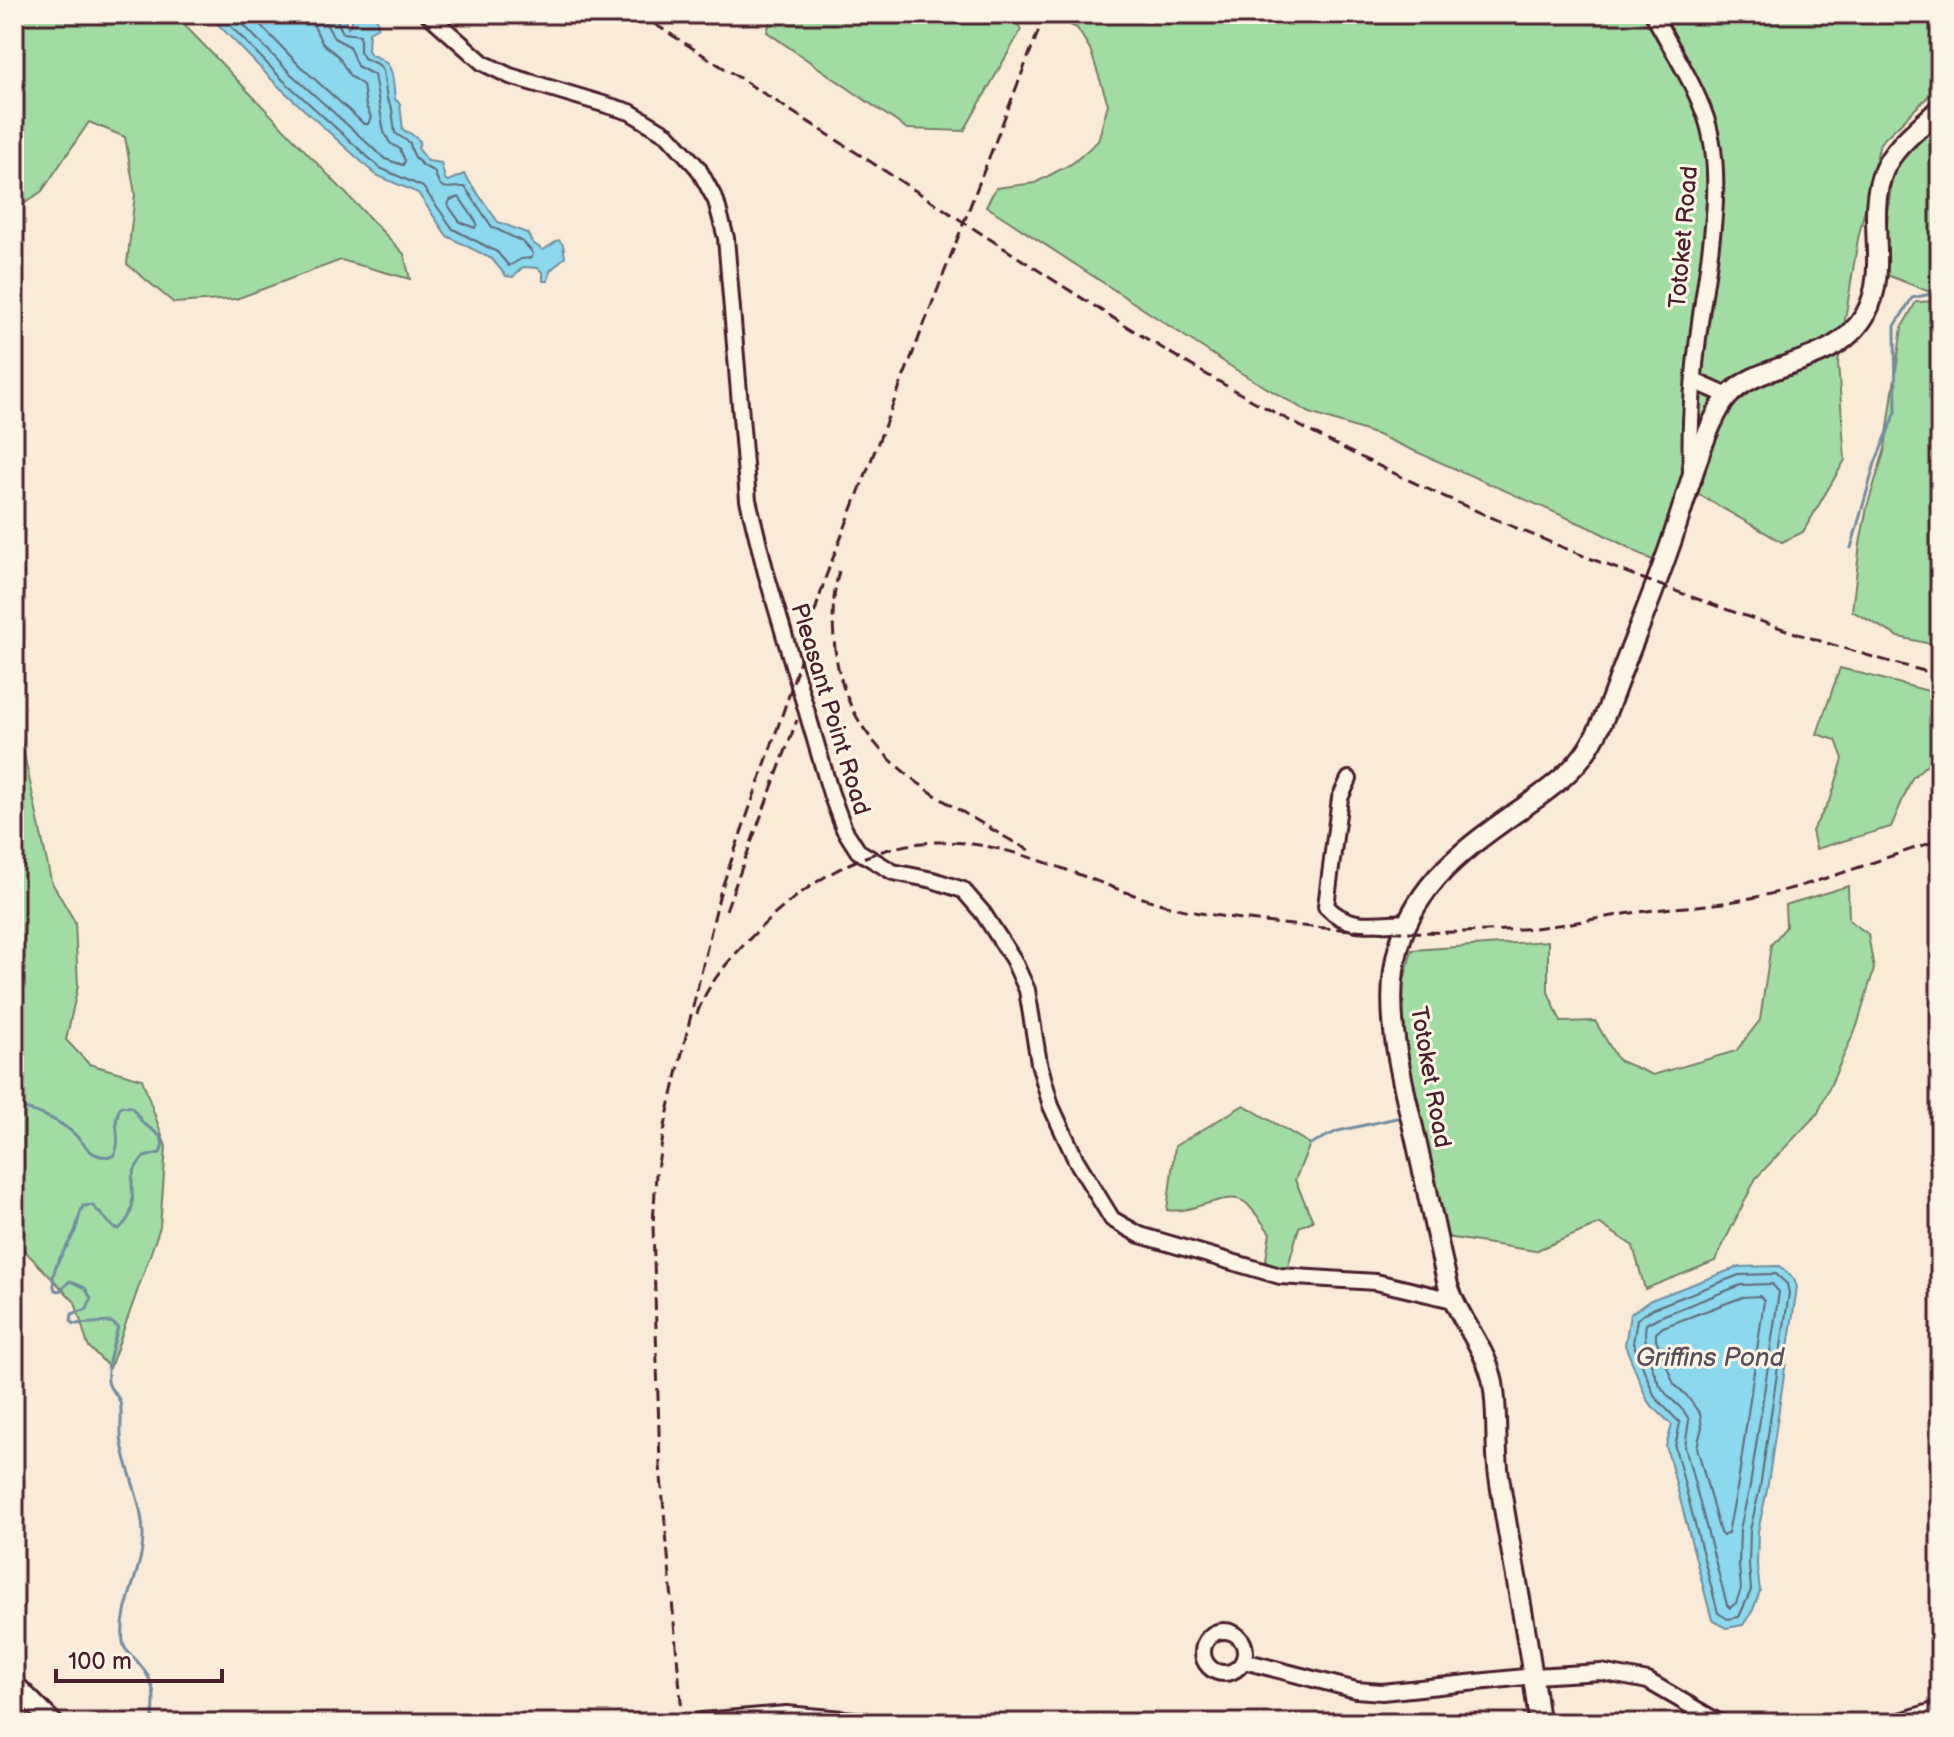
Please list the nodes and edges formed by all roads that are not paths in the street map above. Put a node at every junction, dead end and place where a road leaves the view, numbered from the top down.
1 (428, 14) edge
2 (1653, 14) edge
3 (1940, 108) edge
4 (1694, 381) junction
5 (1728, 396) junction
6 (1692, 479) junction
7 (1349, 779) dead end
8 (1407, 922) junction
9 (1453, 1300) junction
10 (1244, 1661) dead end
11 (1534, 1676) junction
12 (14, 1684) edge
13 (1940, 1709) edge
14 (53, 1723) edge
15 (702, 1723) edge
16 (865, 1723) edge
17 (1539, 1723) edge
18 (1720, 1723) edge
19 (1894, 1723) edge

1 - 9 street, Pleasant Point Road
2 - 4 street, Totoket Road
3 - 5 main road
4 - 5 street
4 - 6 street, Totoket Road
5 - 6 main road
6 - 8 main road, Totoket Road
7 - 8 street
8 - 9 main road, Totoket Road
9 - 11 main road, Totoket Road
10 - 11 street
11 - 17 main road, Totoket Road
11 - 18 street
12 - 14 main road
13 - 19 street
15 - 16 main road

